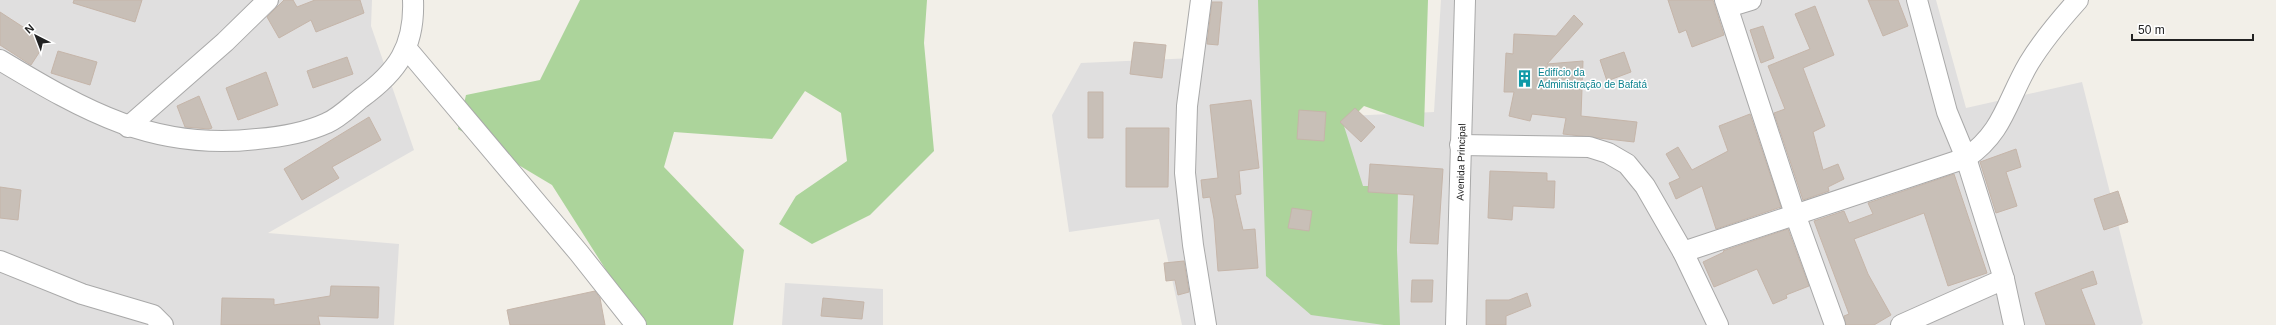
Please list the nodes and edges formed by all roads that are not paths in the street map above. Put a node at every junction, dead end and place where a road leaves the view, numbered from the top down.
1 (268, 0) edge
2 (413, 0) edge
3 (1202, 0) edge
4 (1465, 0) edge
5 (1751, 0) edge
6 (1917, 0) edge
7 (2078, 0) edge
8 (1726, 3) edge
9 (407, 49) junction
10 (0, 60) edge
11 (128, 127) junction
12 (1460, 145) junction
13 (1966, 158) junction
14 (1795, 214) junction
15 (1683, 252) junction
16 (0, 262) edge
17 (2004, 279) junction
18 (163, 325) edge
19 (636, 325) edge
20 (1206, 325) edge
21 (1456, 325) edge
22 (1718, 325) edge
23 (1835, 325) edge
24 (1901, 325) edge
25 (2014, 325) edge

1 - 11 street
2 - 9 street
3 - 20 street
4 - 12 street, Avenida Principal
5 - 8 street
6 - 13 street
7 - 13 street
8 - 14 street
9 - 11 street
9 - 19 street
10 - 11 street
12 - 15 street
12 - 21 street, Avenida Principal
13 - 14 street
13 - 17 street
14 - 15 street
14 - 23 street
15 - 22 street
16 - 18 street
17 - 24 street
17 - 25 street

